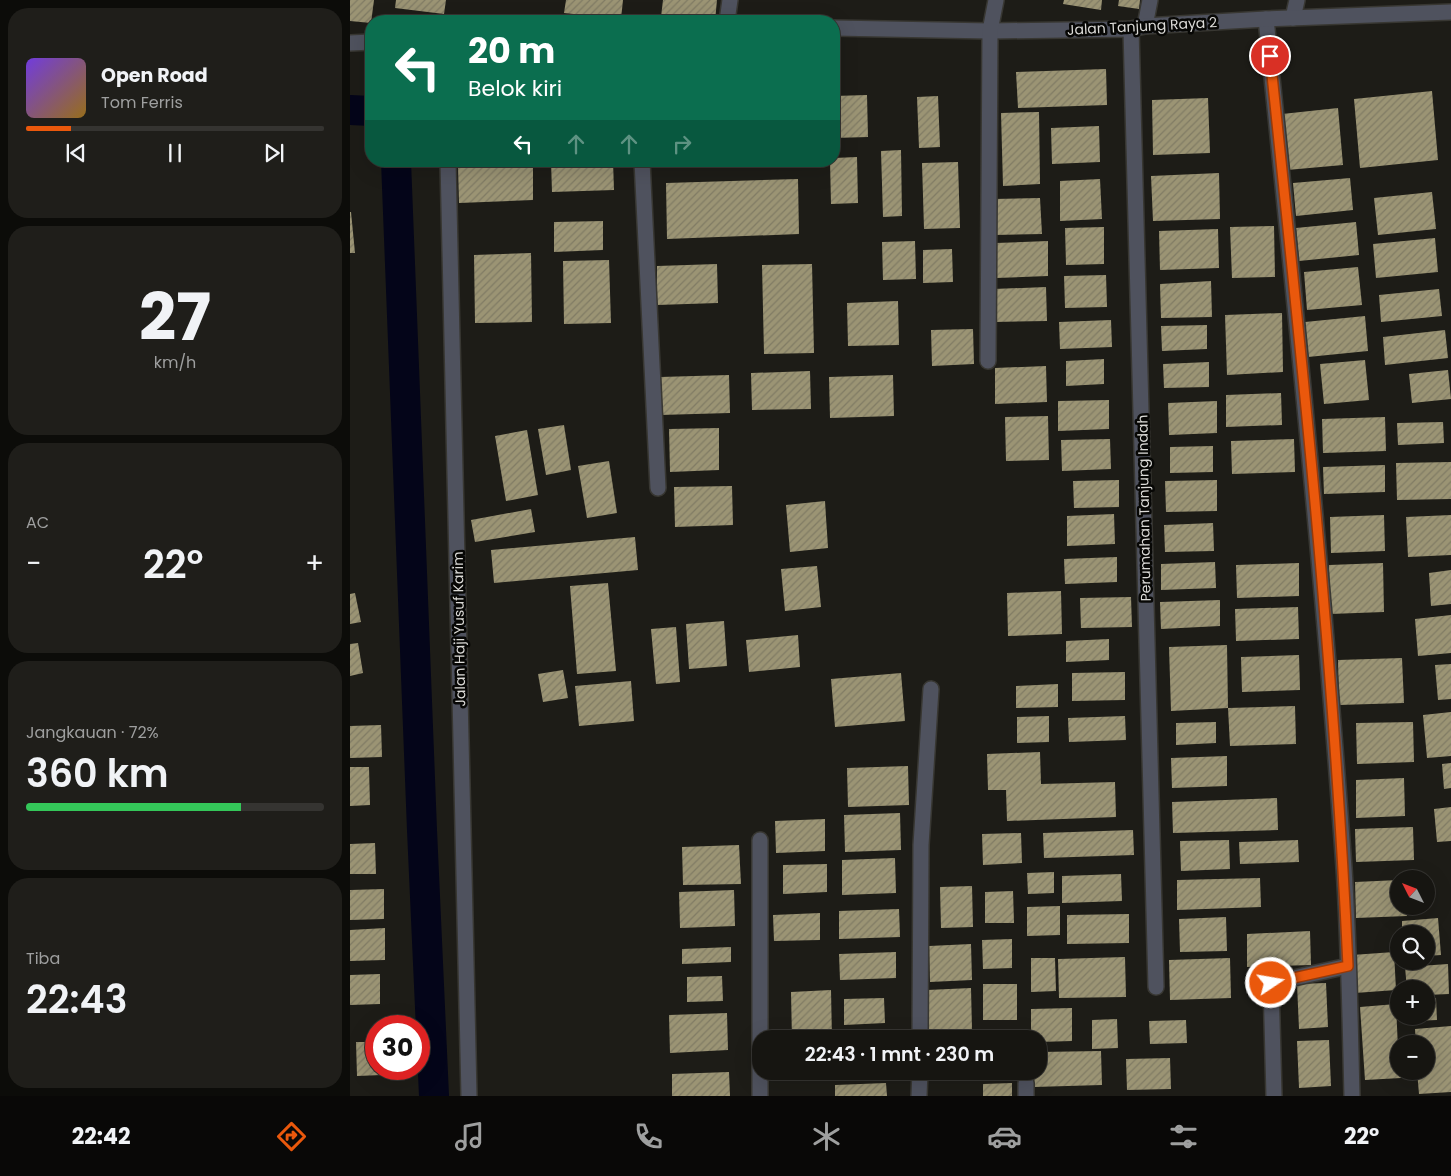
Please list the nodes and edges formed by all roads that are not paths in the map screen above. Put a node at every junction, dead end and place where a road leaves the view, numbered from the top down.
1 (730, 0) edge
2 (996, 0) edge
3 (1150, 0) edge
4 (1297, 0) edge
5 (1451, 12) edge
6 (728, 15) edge
7 (1294, 18) junction
8 (1266, 19) junction
9 (1138, 27) junction
10 (840, 28) edge
11 (990, 31) junction
12 (365, 42) edge
13 (350, 43) edge
14 (448, 167) edge
15 (642, 167) edge
16 (988, 361) dead end
17 (658, 488) dead end
18 (931, 689) dead end
19 (760, 840) dead end
20 (1348, 966) junction
21 (1156, 987) dead end
22 (920, 1030) edge
23 (920, 1080) edge
24 (469, 1096) edge
25 (760, 1096) edge
26 (919, 1096) edge
27 (1274, 1096) edge
28 (1352, 1096) edge

1 - 6 street
2 - 11 street
3 - 9 street, Perumahan Tanjung Indah
4 - 7 street
5 - 7 street, Jalan Tanjung Raya 2
7 - 8 street, Jalan Tanjung Raya 2
8 - 9 street, Jalan Tanjung Raya 2
8 - 20 street
9 - 11 street, Jalan Tanjung Raya 2
9 - 21 street, Perumahan Tanjung Indah
10 - 11 street, Jalan Tanjung Raya 2
11 - 16 street
12 - 13 street
14 - 24 street, Jalan Haji Yusuf Karim
15 - 17 street
18 - 22 street
19 - 25 street
20 - 27 street
20 - 28 street
23 - 26 street

